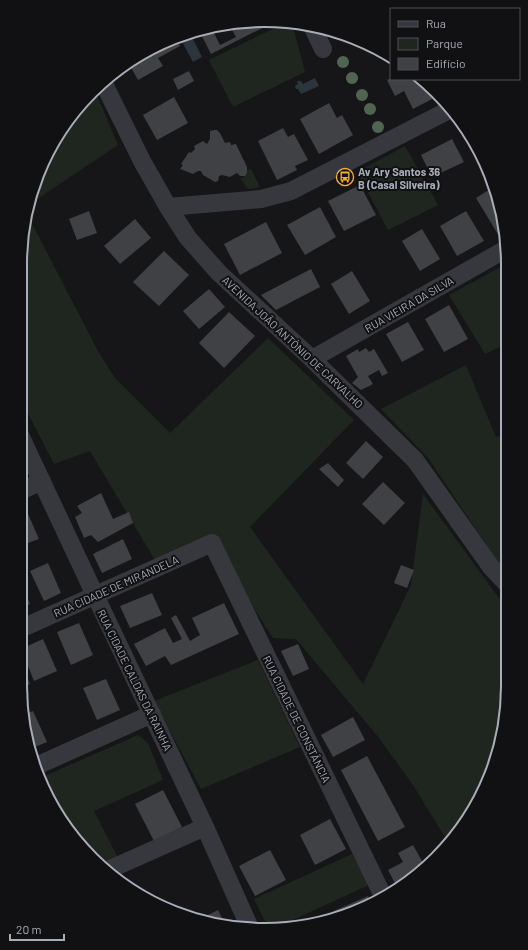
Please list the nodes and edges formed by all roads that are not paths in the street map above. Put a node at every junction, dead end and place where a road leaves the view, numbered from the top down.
1 (315, 33) edge
2 (323, 49) dead end
3 (106, 88) edge
4 (445, 112) edge
5 (168, 207) junction
6 (500, 252) edge
7 (312, 359) junction
8 (27, 450) edge
9 (42, 481) junction
10 (27, 488) edge
11 (212, 543) joint
12 (501, 578) edge
13 (95, 595) junction
14 (27, 626) edge
15 (152, 714) junction
16 (41, 764) edge
17 (205, 827) junction
18 (113, 868) edge
19 (381, 892) edge
20 (247, 922) edge

1 - 2 street
3 - 5 street, AVENIDA JOÃO ANTÓNIO DE CARVALHO
4 - 5 street
5 - 7 street, AVENIDA JOÃO ANTÓNIO DE CARVALHO
6 - 7 street, RUA VIEIRA DA SILVA
7 - 12 street, AVENIDA JOÃO ANTÓNIO DE CARVALHO
8 - 9 street, RUA CIDADE CALDAS DA RAINHA
9 - 10 street
9 - 13 street, RUA CIDADE CALDAS DA RAINHA
11 - 13 street, RUA CIDADE DE MIRANDELA
11 - 19 street, RUA CIDADE DE CONSTÂNCIA
13 - 14 street, RUA CIDADE DE MIRANDELA
13 - 15 street, RUA CIDADE CALDAS DA RAINHA
15 - 16 street
15 - 17 street, RUA CIDADE CALDAS DA RAINHA
17 - 18 street
17 - 20 street, RUA CIDADE CALDAS DA RAINHA

